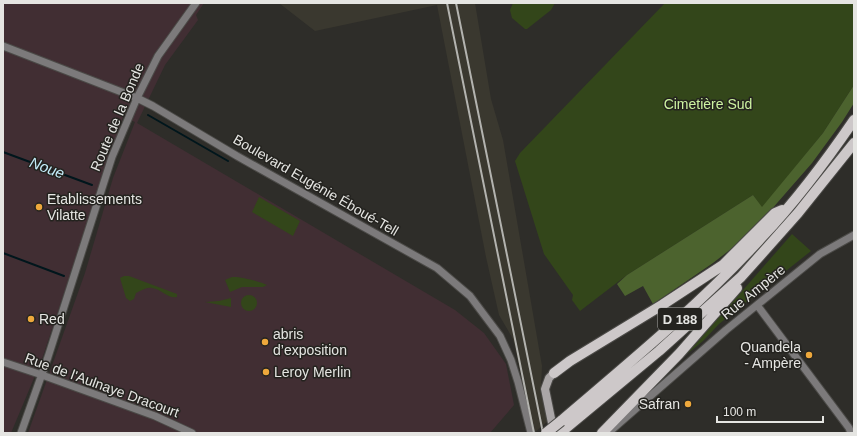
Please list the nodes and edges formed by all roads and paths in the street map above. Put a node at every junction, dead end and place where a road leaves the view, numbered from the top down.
1 (196, 3) edge
2 (3, 46) edge
3 (137, 98) junction
4 (854, 120) edge
5 (854, 143) edge
6 (789, 207) junction
7 (854, 236) edge
8 (741, 277) junction
9 (757, 306) junction
10 (3, 362) edge
11 (554, 373) joint
12 (42, 375) junction
13 (619, 425) junction
14 (21, 433) edge
15 (192, 433) edge
16 (530, 433) edge
17 (546, 433) edge
18 (554, 433) edge
19 (560, 433) edge
20 (602, 433) edge
21 (608, 433) edge
22 (614, 433) edge
23 (852, 433) edge

1 - 3 street, Route de la Bonde
2 - 3 street, Boulevard Eugénie Éboué-Tell
3 - 12 street, Route de la Bonde
3 - 16 street, Boulevard Eugénie Éboué-Tell
4 - 6 main road, D 188
5 - 8 main road, D 188
6 - 11 main road
6 - 17 main road, D 188, bridge
7 - 9 street, Rue Ampère
8 - 19 main road, D 188
8 - 20 main road
9 - 13 street, Rue Ampère
9 - 23 street
10 - 12 street, Rue de l'Aulnaye Dracourt
11 - 18 street
12 - 14 street, Route de la Bonde
12 - 15 street, Rue de l'Aulnaye Dracourt
13 - 21 street, Rue Ampère
13 - 22 street, Rue Ampère

